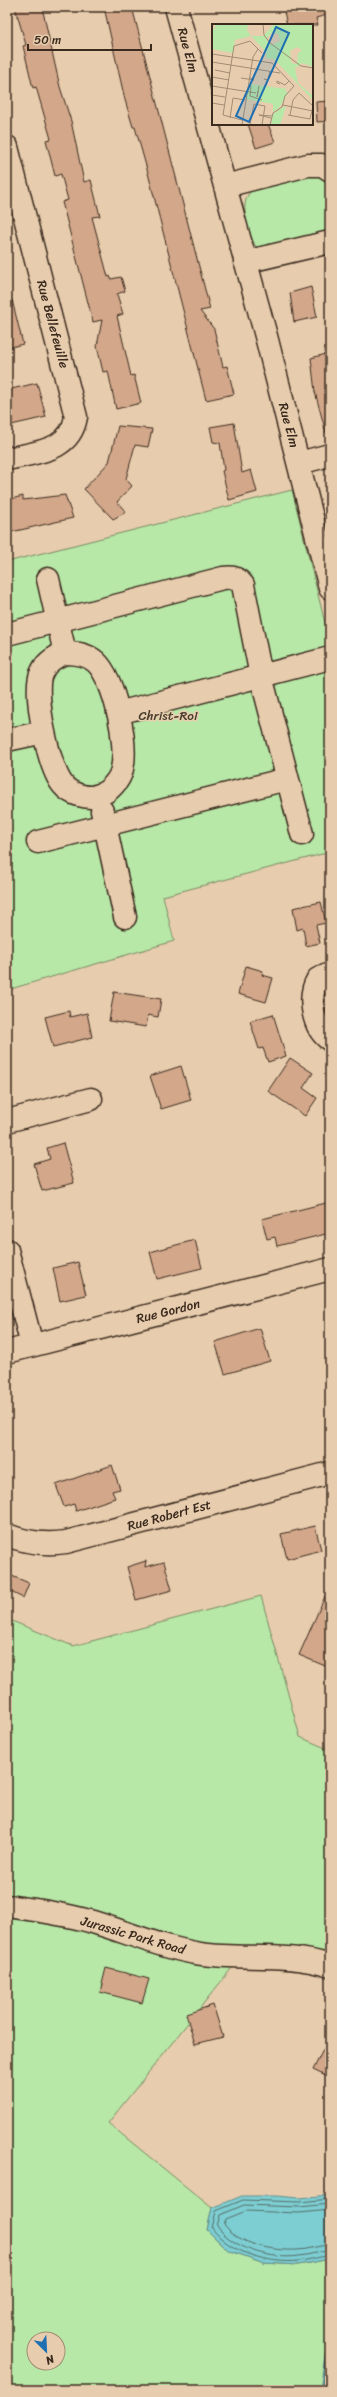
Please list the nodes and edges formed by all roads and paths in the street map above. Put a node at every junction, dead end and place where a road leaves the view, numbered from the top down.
1 (176, 7) edge
2 (7, 147) edge
3 (330, 170) edge
4 (225, 186) junction
5 (330, 242) edge
6 (245, 262) junction
7 (330, 455) edge
8 (7, 459) edge
9 (299, 463) junction
10 (48, 579) dead end
11 (330, 588) edge
12 (57, 621) junction
13 (7, 634) edge
14 (65, 653) junction
15 (330, 658) edge
16 (261, 676) junction
17 (118, 713) junction
18 (44, 732) junction
19 (7, 740) edge
20 (287, 779) junction
21 (99, 795) junction
22 (105, 825) junction
23 (302, 834) dead end
24 (38, 842) dead end
25 (125, 917) dead end
26 (330, 974) edge
27 (330, 1040) edge
28 (92, 1099) dead end
29 (7, 1121) edge
30 (7, 1250) edge
31 (330, 1269) edge
32 (32, 1345) junction
33 (7, 1352) edge
34 (330, 1473) edge
35 (7, 1535) edge
36 (7, 1906) edge
37 (330, 1966) edge

1 - 4 street, Rue Elm
2 - 8 street, Rue Bellefeuille
3 - 4 street
4 - 6 street, Rue Elm
5 - 6 street
6 - 9 street, Rue Elm
7 - 9 street
9 - 11 street, Rue Elm
10 - 12 street
12 - 13 street
12 - 14 street
12 - 16 street
14 - 17 street
14 - 18 street
15 - 16 street
16 - 17 street
16 - 20 street
17 - 21 street
18 - 19 street
18 - 21 street
20 - 22 street
20 - 23 street
21 - 22 street
22 - 24 street
22 - 25 street
26 - 27 street
28 - 29 street
30 - 32 street
31 - 32 street, Rue Gordon
32 - 33 street, Rue Gordon
34 - 35 street, Rue Robert Est
36 - 37 street, Jurassic Park Road

